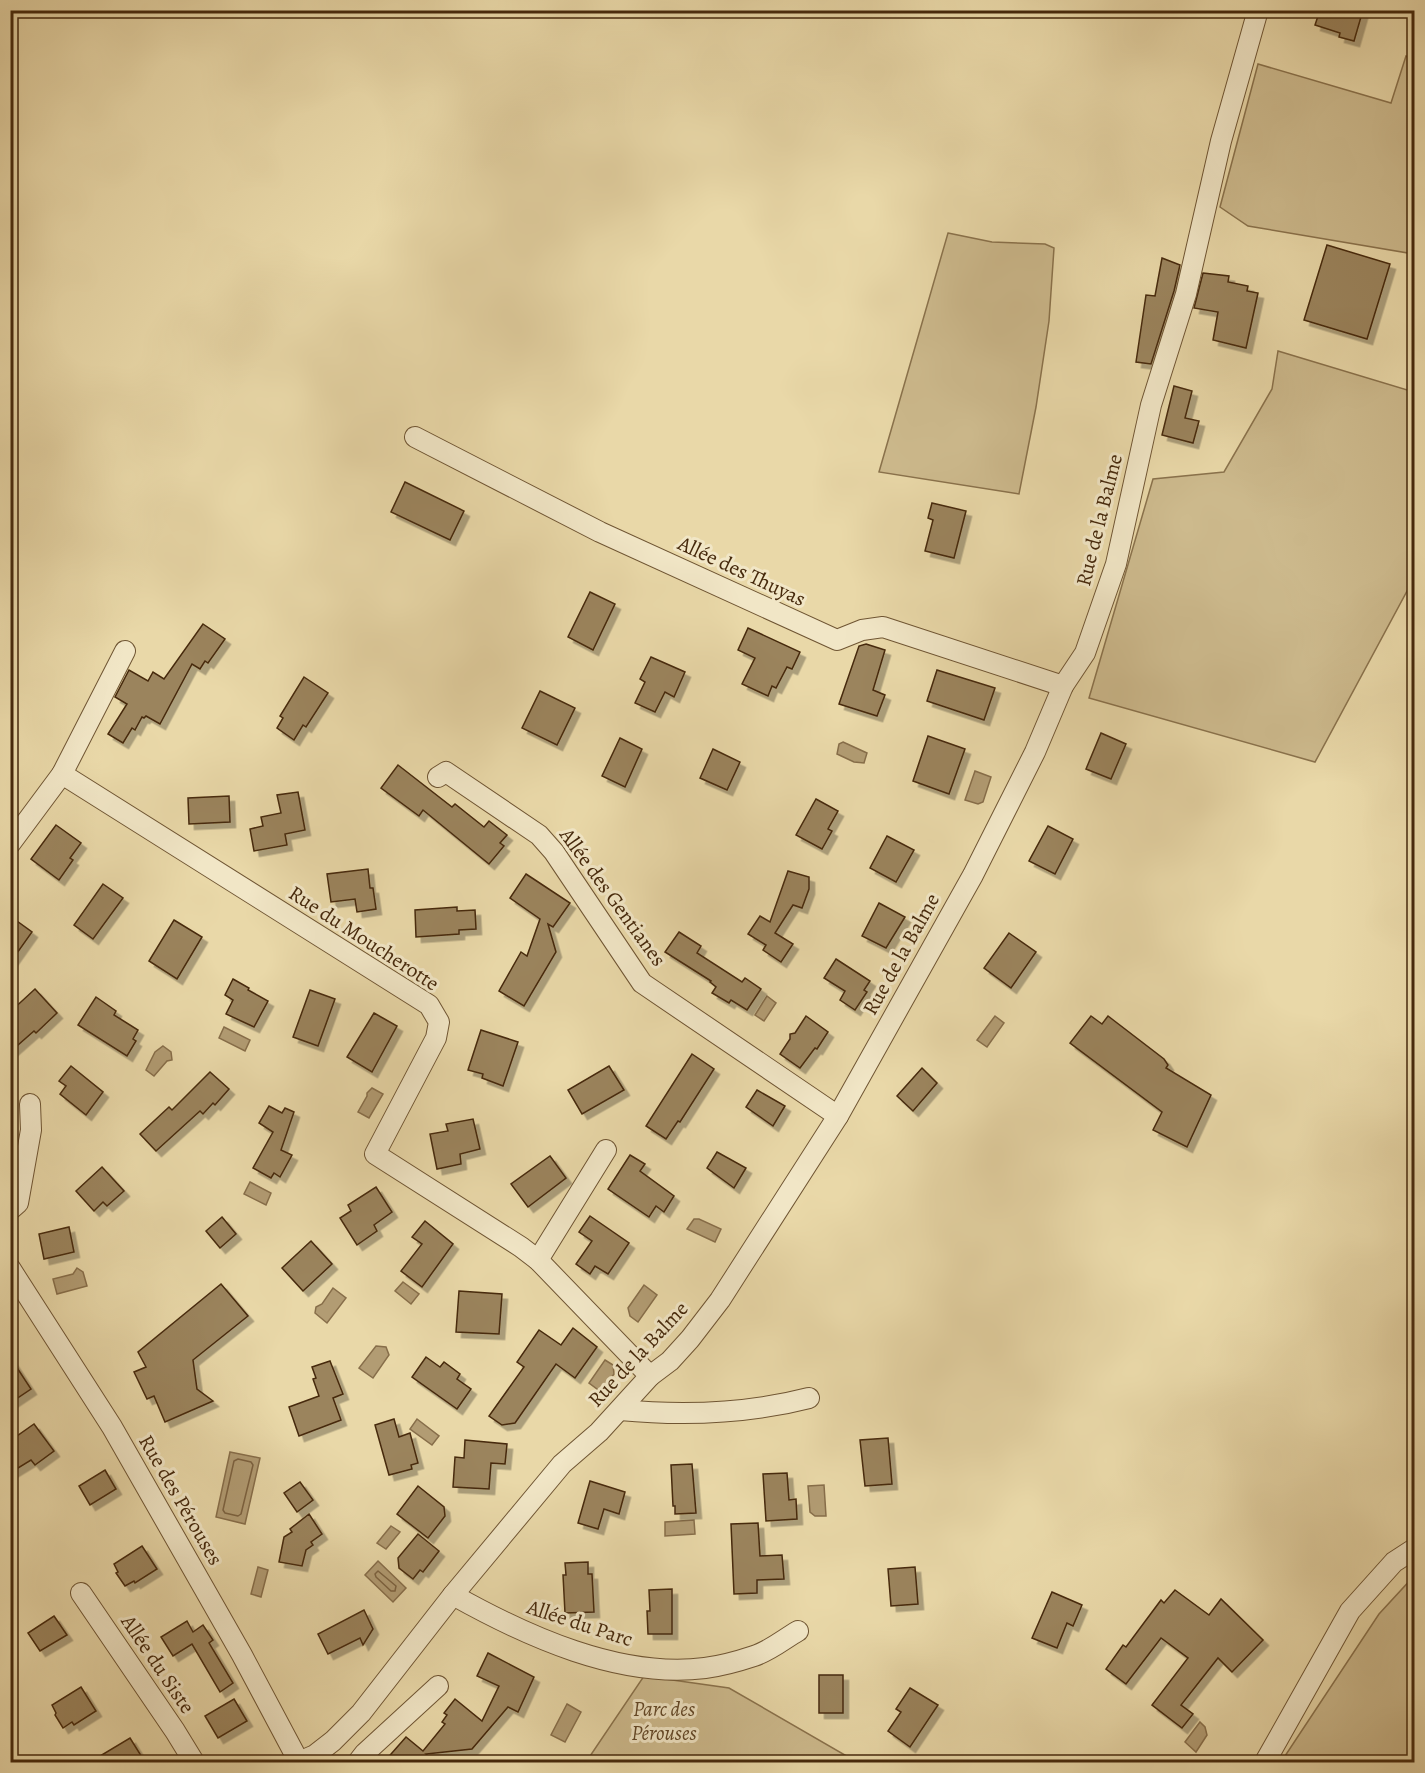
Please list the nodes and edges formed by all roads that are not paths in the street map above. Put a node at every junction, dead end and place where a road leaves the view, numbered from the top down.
1 (1258, 10) edge
2 (415, 437) dead end
3 (125, 651) dead end
4 (1063, 686) junction
5 (62, 774) junction
6 (438, 777) dead end
7 (10, 844) edge
8 (30, 1104) dead end
9 (838, 1116) junction
10 (606, 1150) dead end
11 (10, 1210) edge
12 (538, 1260) junction
13 (10, 1268) edge
14 (650, 1376) junction
15 (809, 1398) dead end
16 (620, 1410) junction
17 (1414, 1549) edge
18 (81, 1593) dead end
19 (453, 1595) junction
20 (798, 1631) dead end
21 (438, 1686) dead end
22 (194, 1762) edge
23 (299, 1762) edge
24 (358, 1762) edge
25 (1265, 1762) edge

1 - 4 street, Rue de la Balme
2 - 4 street, Allée des Thuyas
3 - 5 street
4 - 9 street, Rue de la Balme
5 - 7 street
5 - 12 street, Rue du Moucherotte
6 - 9 street, Allée des Gentianes
8 - 11 street
9 - 14 street, Rue de la Balme
10 - 12 street
12 - 14 street, Rue du Moucherotte
13 - 23 street, Rue des Pérouses
14 - 16 street, Rue de la Balme
15 - 16 street
16 - 19 street, Rue de la Balme
17 - 25 street
18 - 22 street, Allée du Siste
19 - 20 street, Allée du Parc
19 - 23 street, Rue de la Balme
21 - 24 street

